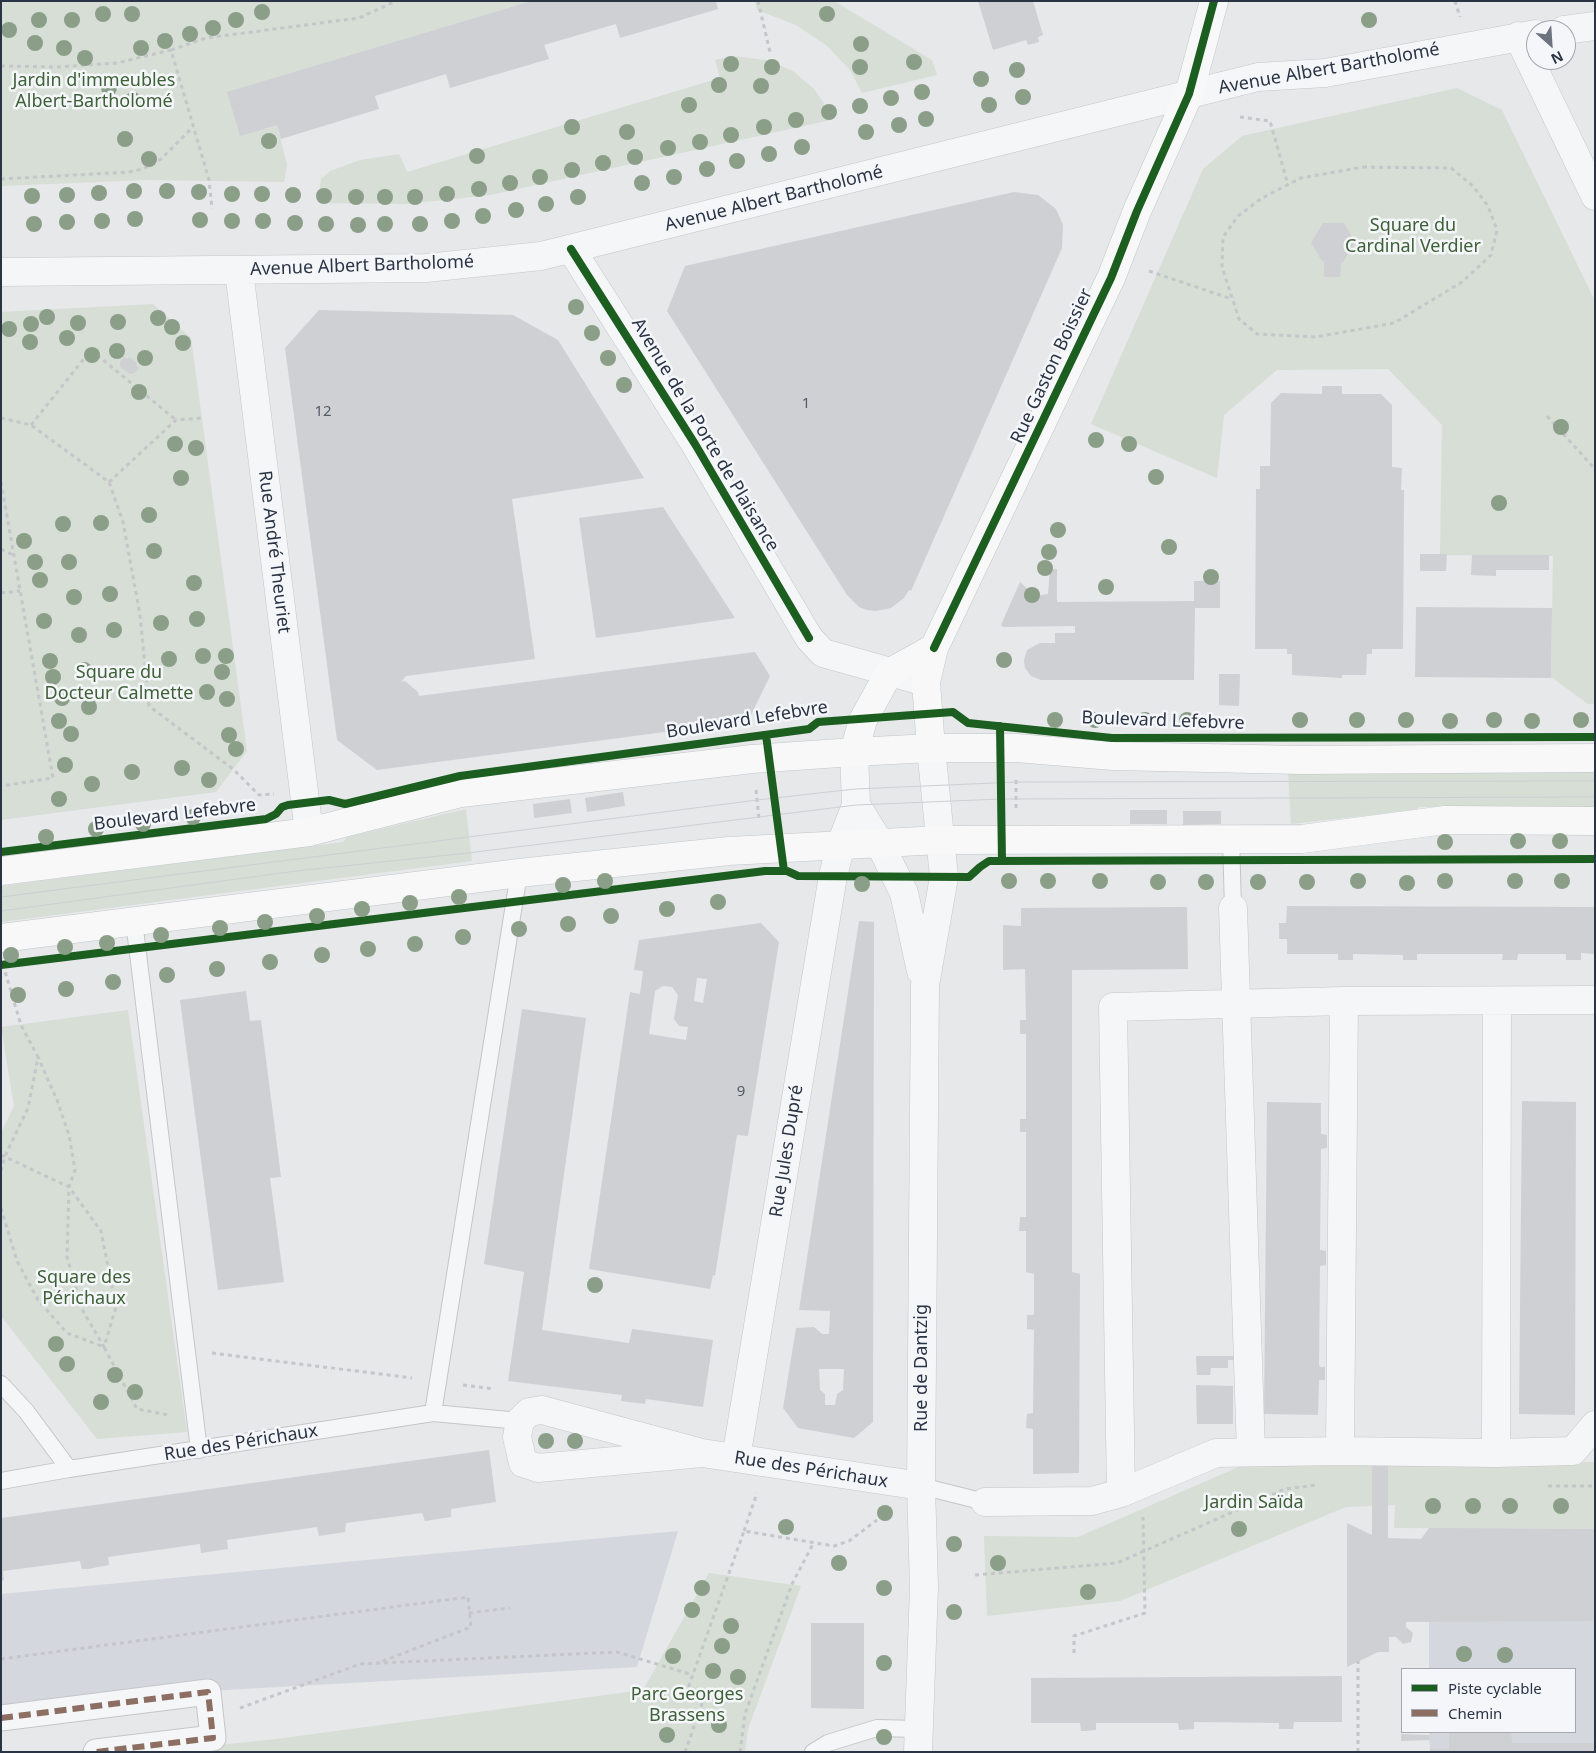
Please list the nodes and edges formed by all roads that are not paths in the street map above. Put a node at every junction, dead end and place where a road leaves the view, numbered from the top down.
1 (1214, 1) edge
2 (1595, 26) edge
3 (1576, 28) edge
4 (1526, 35) edge
5 (1542, 70) edge
6 (1189, 94) junction
7 (1595, 196) edge
8 (571, 249) junction
9 (239, 271) junction
10 (1, 272) edge
11 (934, 648) junction
12 (889, 673) junction
13 (926, 682) junction
14 (931, 748) junction
15 (854, 752) junction
16 (1595, 758) edge
17 (856, 804) junction
18 (1595, 821) edge
19 (309, 832) junction
20 (1231, 838) junction
21 (940, 840) junction
22 (879, 842) junction
23 (841, 844) junction
24 (1, 871) edge
25 (519, 873) junction
26 (1233, 908) joint
27 (134, 921) junction
28 (1, 938) edge
29 (925, 985) junction
30 (1595, 1000) edge
31 (1344, 1001) junction
32 (1497, 1001) junction
33 (1238, 1002) junction
34 (1, 1384) edge
35 (433, 1414) junction
36 (520, 1421) junction
37 (1595, 1425) edge
38 (200, 1450) junction
39 (1340, 1451) junction
40 (1250, 1452) junction
41 (702, 1453) junction
42 (1496, 1453) junction
43 (736, 1458) junction
44 (69, 1469) junction
45 (1, 1481) edge
46 (921, 1486) junction
47 (1132, 1489) junction
48 (985, 1502) joint
49 (1, 1718) edge
50 (919, 1740) edge
51 (96, 1752) edge
52 (813, 1752) edge

1 - 6 main road, Rue Gaston Boissier
2 - 3 street
4 - 6 street, Avenue Albert Bartholomé
5 - 7 street
6 - 8 street, Avenue Albert Bartholomé
6 - 11 main road, Rue Gaston Boissier
8 - 9 street, Avenue Albert Bartholomé
8 - 12 street, Avenue de la Porte de Plaisance
9 - 10 street, Avenue Albert Bartholomé
9 - 19 street, Rue André Theuriet
11 - 12 main road
11 - 13 main road, Rue Gaston Boissier
12 - 13 street, Avenue de la Porte de Plaisance
12 - 15 main road
13 - 14 main road, Rue Gaston Boissier
14 - 15 main road, Boulevard Lefebvre
14 - 16 main road, Boulevard Lefebvre
14 - 21 street
15 - 17 street
15 - 19 main road, Boulevard Lefebvre
17 - 22 street, Rue de Dantzig
17 - 23 street
18 - 20 main road
19 - 24 main road, Boulevard Lefebvre
20 - 21 main road
20 - 26 lane
21 - 22 main road
21 - 29 street, Rue de Dantzig
22 - 23 main road
22 - 29 street, Rue de Dantzig
23 - 25 main road
23 - 43 street, Rue Jules Dupré
25 - 27 main road
25 - 35 lane
26 - 33 street
27 - 28 main road
27 - 38 lane
29 - 46 street, Rue de Dantzig
30 - 32 street
31 - 32 street
31 - 33 street
31 - 39 street
32 - 42 street
33 - 40 street
33 - 47 street
34 - 44 lane
35 - 36 lane, Rue des Périchaux
35 - 38 lane, Rue des Périchaux
36 - 41 street, Rue des Périchaux
36 - 41 street, Rue des Périchaux
37 - 42 street
38 - 44 lane, Rue des Périchaux
39 - 40 street
39 - 42 street
40 - 47 street
41 - 43 street, Rue des Périchaux
43 - 46 street, Rue des Périchaux
44 - 45 lane, Rue des Périchaux
46 - 48 lane
46 - 50 street, Rue de Dantzig
47 - 48 street
49 - 51 street
50 - 52 lane

